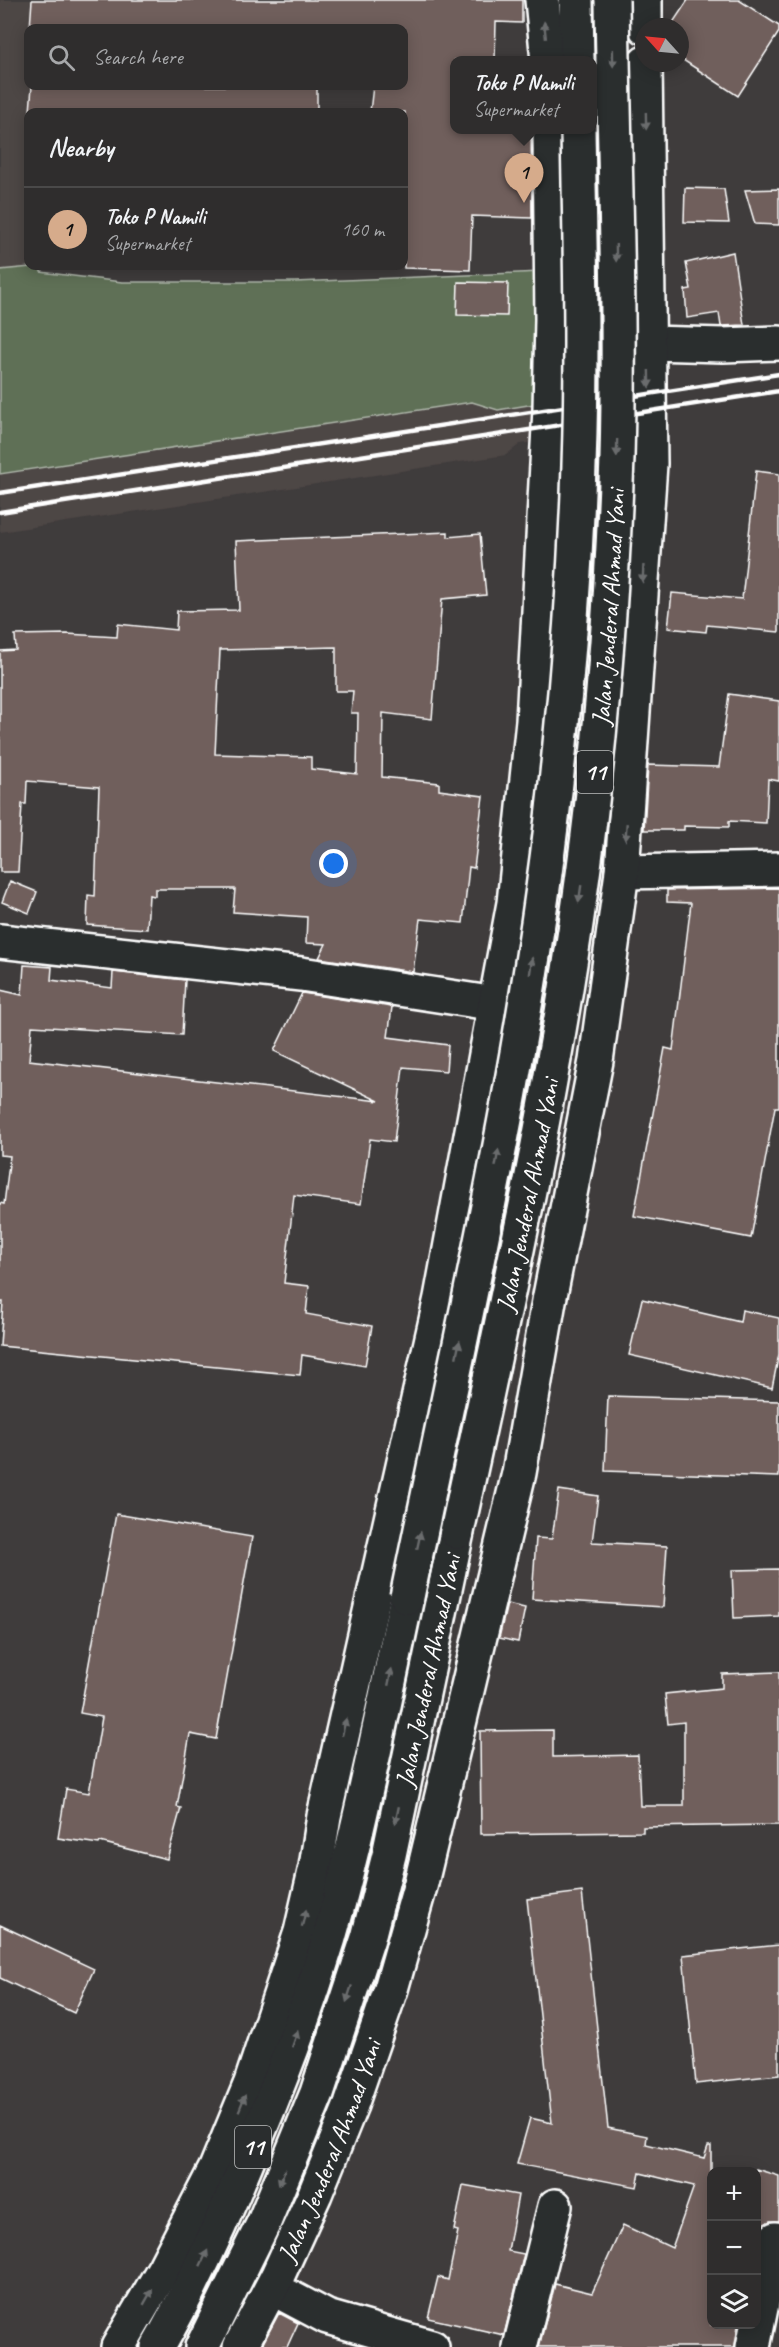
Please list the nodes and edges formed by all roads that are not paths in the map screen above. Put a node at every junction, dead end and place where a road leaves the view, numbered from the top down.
1 (542, 0) edge
2 (576, 0) edge
3 (612, 0) edge
4 (645, 0) edge
5 (645, 18) edge
6 (548, 56) edge
7 (577, 56) edge
8 (638, 72) edge
9 (645, 72) edge
10 (597, 106) edge
11 (550, 134) edge
12 (578, 134) edge
13 (649, 343) junction
14 (779, 343) edge
15 (629, 795) junction
16 (526, 799) junction
17 (779, 869) edge
18 (622, 872) junction
19 (0, 941) edge
20 (496, 1004) junction
21 (353, 1846) junction
22 (389, 1855) junction
23 (555, 2206) dead end
24 (775, 2239) dead end
25 (272, 2288) junction
26 (118, 2347) edge
27 (158, 2347) edge
28 (202, 2347) edge
29 (240, 2347) edge
30 (432, 2347) edge
31 (520, 2347) edge
32 (753, 2347) edge

6 -> 1 main road
2 - 7 main road
3 -> 22 main road, Jalan Jenderal Ahmad Yani / 11, bridge
4 - 5 main road
8 - 10 main road
9 -> 13 main road, Jalan Jenderal Ahmad Yani
11 - 16 main road
21 -> 12 main road, Jalan Jenderal Ahmad Yani / 11, bridge
13 - 14 main road
13 -> 15 main road, Jalan Jenderal Ahmad Yani
15 - 16 main road
15 -> 18 main road, Jalan Jenderal Ahmad Yani
16 - 20 main road
17 - 18 main road
18 - 25 main road, Jalan Jenderal Ahmad Yani
19 - 20 main road
26 -> 20 main road
21 - 22 main road
27 -> 21 main road, Jalan Jenderal Ahmad Yani / 11
22 -> 28 main road, Jalan Jenderal Ahmad Yani / 11
23 - 31 main road
24 - 32 main road
25 - 29 main road, Jalan Jenderal Ahmad Yani
25 - 30 main road

